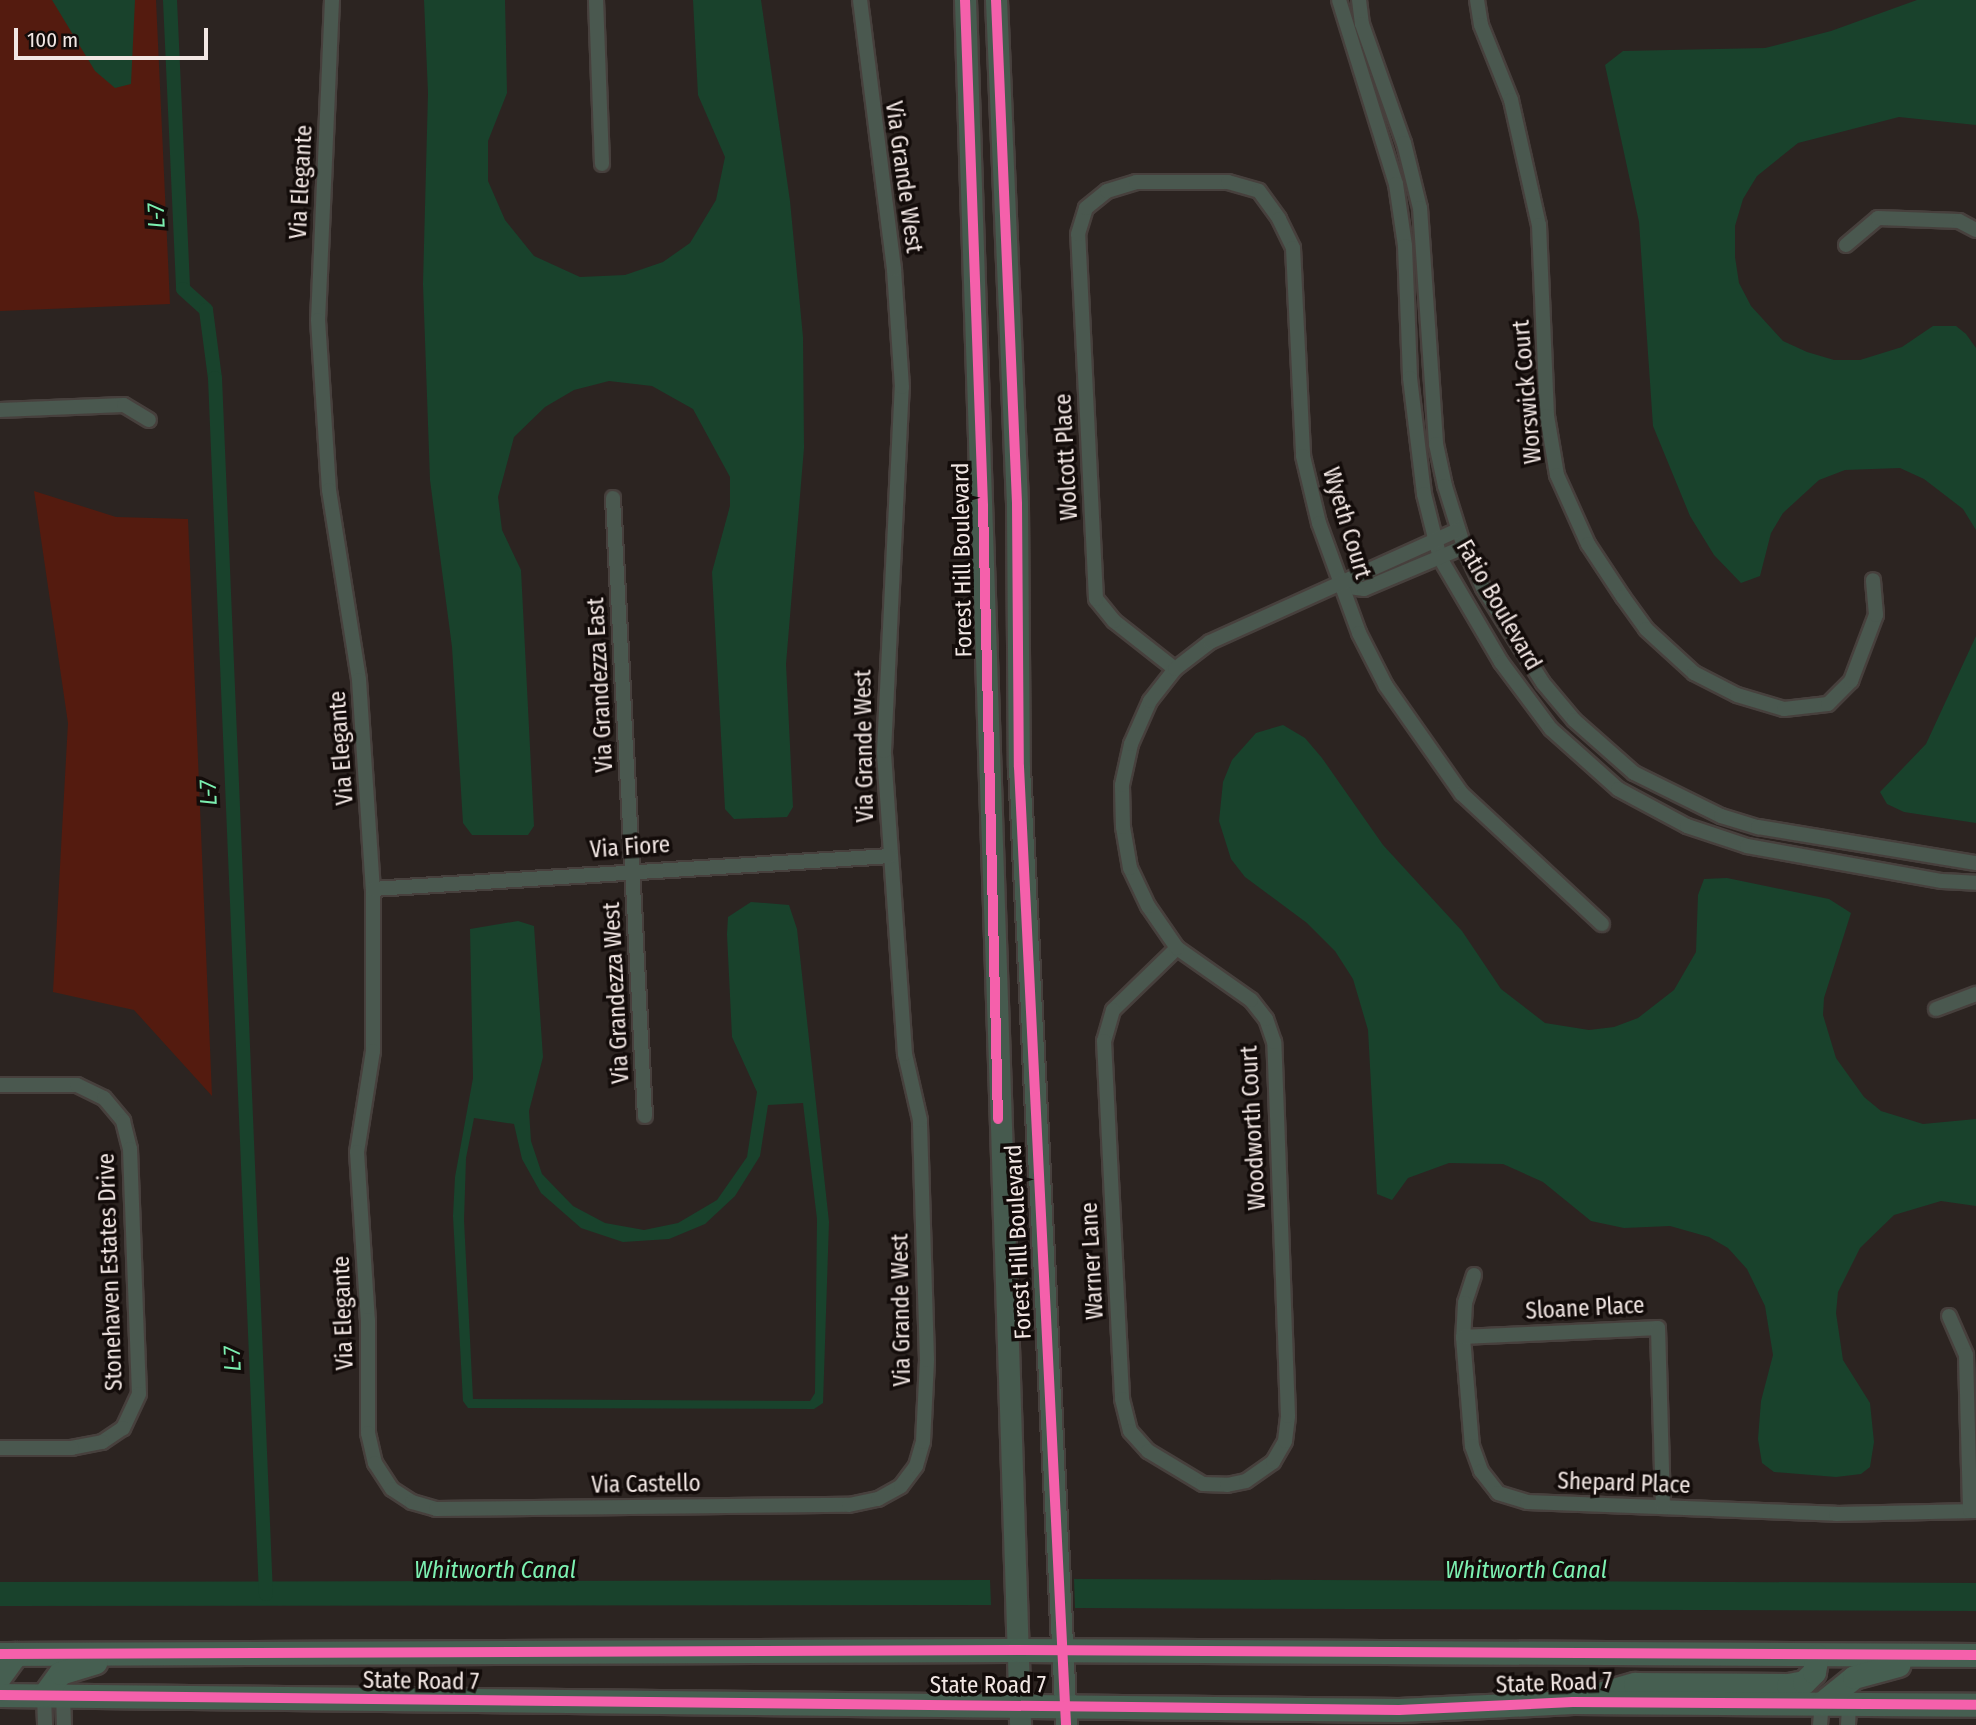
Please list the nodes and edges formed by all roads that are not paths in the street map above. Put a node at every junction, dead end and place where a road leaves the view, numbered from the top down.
1 (331, 0) edge
2 (596, 0) edge
3 (860, 0) edge
4 (965, 0) edge
5 (996, 0) edge
6 (1339, 0) edge
7 (1359, 0) edge
8 (1477, 0) edge
9 (603, 164) dead end
10 (1086, 208) joint
11 (1976, 230) edge
12 (1846, 245) dead end
13 (0, 410) edge
14 (149, 420) dead end
15 (613, 498) dead end
16 (1458, 530) junction
17 (1435, 538) junction
18 (1464, 547) junction
19 (1440, 558) junction
20 (1873, 580) dead end
21 (1342, 586) junction
22 (1175, 668) junction
23 (890, 856) junction
24 (1976, 863) edge
25 (633, 869) junction
26 (1976, 883) edge
27 (373, 889) junction
28 (1602, 924) dead end
29 (1177, 948) junction
30 (1976, 994) edge
31 (1936, 1009) dead end
32 (0, 1085) edge
33 (645, 1116) dead end
34 (1474, 1275) dead end
35 (1949, 1316) dead end
36 (1463, 1337) junction
37 (0, 1448) edge
38 (1273, 1462) joint
39 (901, 1486) joint
40 (392, 1489) joint
41 (1663, 1506) junction
42 (1973, 1511) edge
43 (1018, 1650) junction
44 (1060, 1650) junction
45 (8, 1654) edge
46 (157, 1654) junction
47 (1817, 1655) junction
48 (1968, 1655) edge
49 (0, 1676) edge
50 (0, 1695) edge
51 (53, 1695) junction
52 (1573, 1702) junction
53 (1976, 1705) edge
54 (1821, 1714) edge
55 (1849, 1714) edge
56 (1020, 1715) edge
57 (1065, 1716) edge
58 (45, 1725) edge
59 (64, 1725) edge

1 - 27 street, Via Elegante
2 - 9 street
3 - 23 street, Via Grande West
4 - 43 main road, Forest Hill Boulevard
5 - 44 main road, Forest Hill Boulevard
6 - 17 street, Fatio Boulevard
7 - 16 street, Fatio Boulevard
8 - 20 street, Worswick Court
10 - 21 street, Wyeth Court
10 - 22 street, Wolcott Place
11 - 12 street
13 - 14 street
15 - 25 street, Via Grandezza East
16 - 17 street, Woodworth Court
16 - 18 street, Fatio Boulevard
17 - 19 street, Fatio Boulevard
17 - 21 street, Woodworth Court
18 - 19 street, Woodworth Court
18 - 24 street, Fatio Boulevard
19 - 21 street, Woodworth Court
19 - 26 street, Fatio Boulevard
21 - 22 street, Woodworth Court
21 - 28 street, Wyeth Court
22 - 29 street, Woodworth Court
23 - 25 street, Via Fiore
23 - 39 street, Via Grande West
25 - 27 street, Via Fiore
25 - 33 street, Via Grandezza West
27 - 40 street, Via Elegante
29 - 38 street, Woodworth Court
29 - 38 street, Warner Lane
30 - 31 street
32 - 37 street, Stonehaven Estates Drive
34 - 36 street, Shepard Place
35 - 42 street
36 - 41 street, Shepard Place
36 - 41 street, Sloane Place
39 - 40 street, Via Castello
41 - 42 street, Shepard Place
43 - 44 main road, State Road 7
43 - 46 main road, State Road 7
43 - 56 main road, Forest Hill Boulevard
44 - 47 main road, State Road 7
44 - 57 main road, Forest Hill Boulevard
45 - 46 main road, State Road 7
45 - 49 main road
46 - 51 main road
47 - 48 main road, State Road 7
47 - 52 main road
48 - 54 main road
50 - 51 main road, State Road 7
51 - 56 main road, State Road 7
51 - 58 street
51 - 59 street
52 - 54 main road, State Road 7
52 - 57 main road, State Road 7
53 - 55 main road, State Road 7
54 - 55 main road, State Road 7
56 - 57 main road, State Road 7

